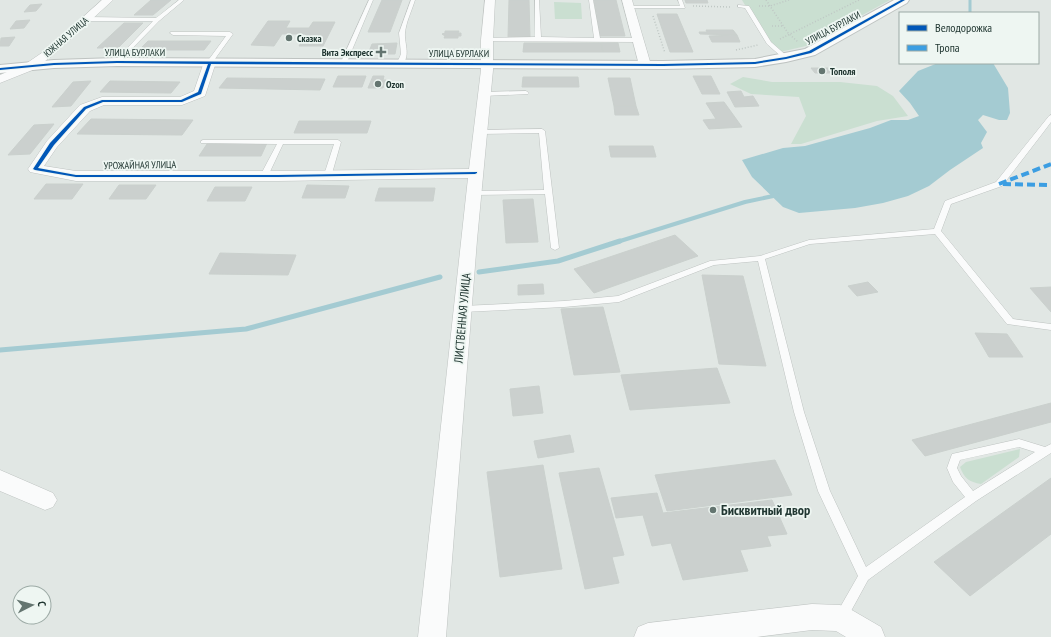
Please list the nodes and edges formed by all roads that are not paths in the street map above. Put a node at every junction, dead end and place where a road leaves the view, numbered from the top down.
1 (108, 0) edge
2 (182, 0) edge
3 (371, 0) edge
4 (413, 0) edge
5 (490, 0) edge
6 (537, 0) edge
7 (591, 0) edge
8 (680, 0) edge
9 (903, 0) edge
10 (628, 3) edge
11 (740, 6) dead end
12 (86, 19) junction
13 (157, 20) junction
14 (173, 33) dead end
15 (538, 39) junction
16 (487, 40) junction
17 (597, 40) junction
18 (637, 40) junction
19 (786, 58) junction
20 (117, 62) junction
21 (210, 62) junction
22 (344, 62) junction
23 (400, 63) junction
24 (486, 63) junction
25 (645, 65) junction
26 (31, 66) junction
27 (0, 69) edge
28 (0, 79) edge
29 (526, 93) dead end
30 (483, 94) junction
31 (1051, 118) edge
32 (480, 132) junction
33 (203, 142) dead end
34 (281, 142) junction
35 (476, 173) junction
36 (328, 175) junction
37 (264, 176) junction
38 (548, 192) junction
39 (473, 193) junction
40 (937, 231) junction
41 (555, 248) dead end
42 (761, 258) junction
43 (463, 309) junction
44 (1051, 327) edge
45 (1048, 449) edge
46 (0, 480) edge
47 (972, 498) junction
48 (45, 500) dead end
49 (864, 576) junction
50 (840, 618) junction
51 (432, 637) edge
52 (648, 637) edge
53 (870, 637) edge

1 - 12 street, ЮЖНАЯ УЛИЦА
2 - 13 lane
3 - 22 lane
4 - 23 lane
5 - 16 street, ЛИСТВЕННАЯ УЛИЦА
6 - 15 lane
7 - 17 lane
8 - 10 lane
9 - 19 street, УЛИЦА БУРЛАКИ
10 - 18 street
11 - 19 lane
12 - 13 lane
12 - 26 street, ЮЖНАЯ УЛИЦА
13 - 20 lane
14 - 21 lane
15 - 16 lane
15 - 17 lane
16 - 24 street, ЛИСТВЕННАЯ УЛИЦА
17 - 18 lane
18 - 25 street
19 - 25 street, УЛИЦА БУРЛАКИ
20 - 21 street, УЛИЦА БУРЛАКИ
20 - 26 street, УЛИЦА БУРЛАКИ
21 - 22 street, УЛИЦА БУРЛАКИ
21 - 37 street, УРОЖАЙНАЯ УЛИЦА
22 - 23 street, УЛИЦА БУРЛАКИ
23 - 24 street, УЛИЦА БУРЛАКИ
24 - 25 street, УЛИЦА БУРЛАКИ
24 - 30 street, ЛИСТВЕННАЯ УЛИЦА
26 - 27 street, УЛИЦА БУРЛАКИ
26 - 28 street, ЮЖНАЯ УЛИЦА
29 - 30 lane
30 - 32 street, ЛИСТВЕННАЯ УЛИЦА
31 - 40 lane
32 - 35 street, ЛИСТВЕННАЯ УЛИЦА
32 - 38 lane
33 - 34 lane
34 - 36 lane
34 - 37 lane
35 - 36 street, УРОЖАЙНАЯ УЛИЦА
35 - 39 street, ЛИСТВЕННАЯ УЛИЦА
36 - 37 street, УРОЖАЙНАЯ УЛИЦА
38 - 39 lane
38 - 41 lane
39 - 43 street, ЛИСТВЕННАЯ УЛИЦА
40 - 42 lane
40 - 44 lane
42 - 43 lane
42 - 49 lane
43 - 51 street, ЛИСТВЕННАЯ УЛИЦА
45 - 47 lane
45 - 47 lane
46 - 48 street
47 - 49 lane
49 - 50 lane
50 - 52 street
50 - 53 street

